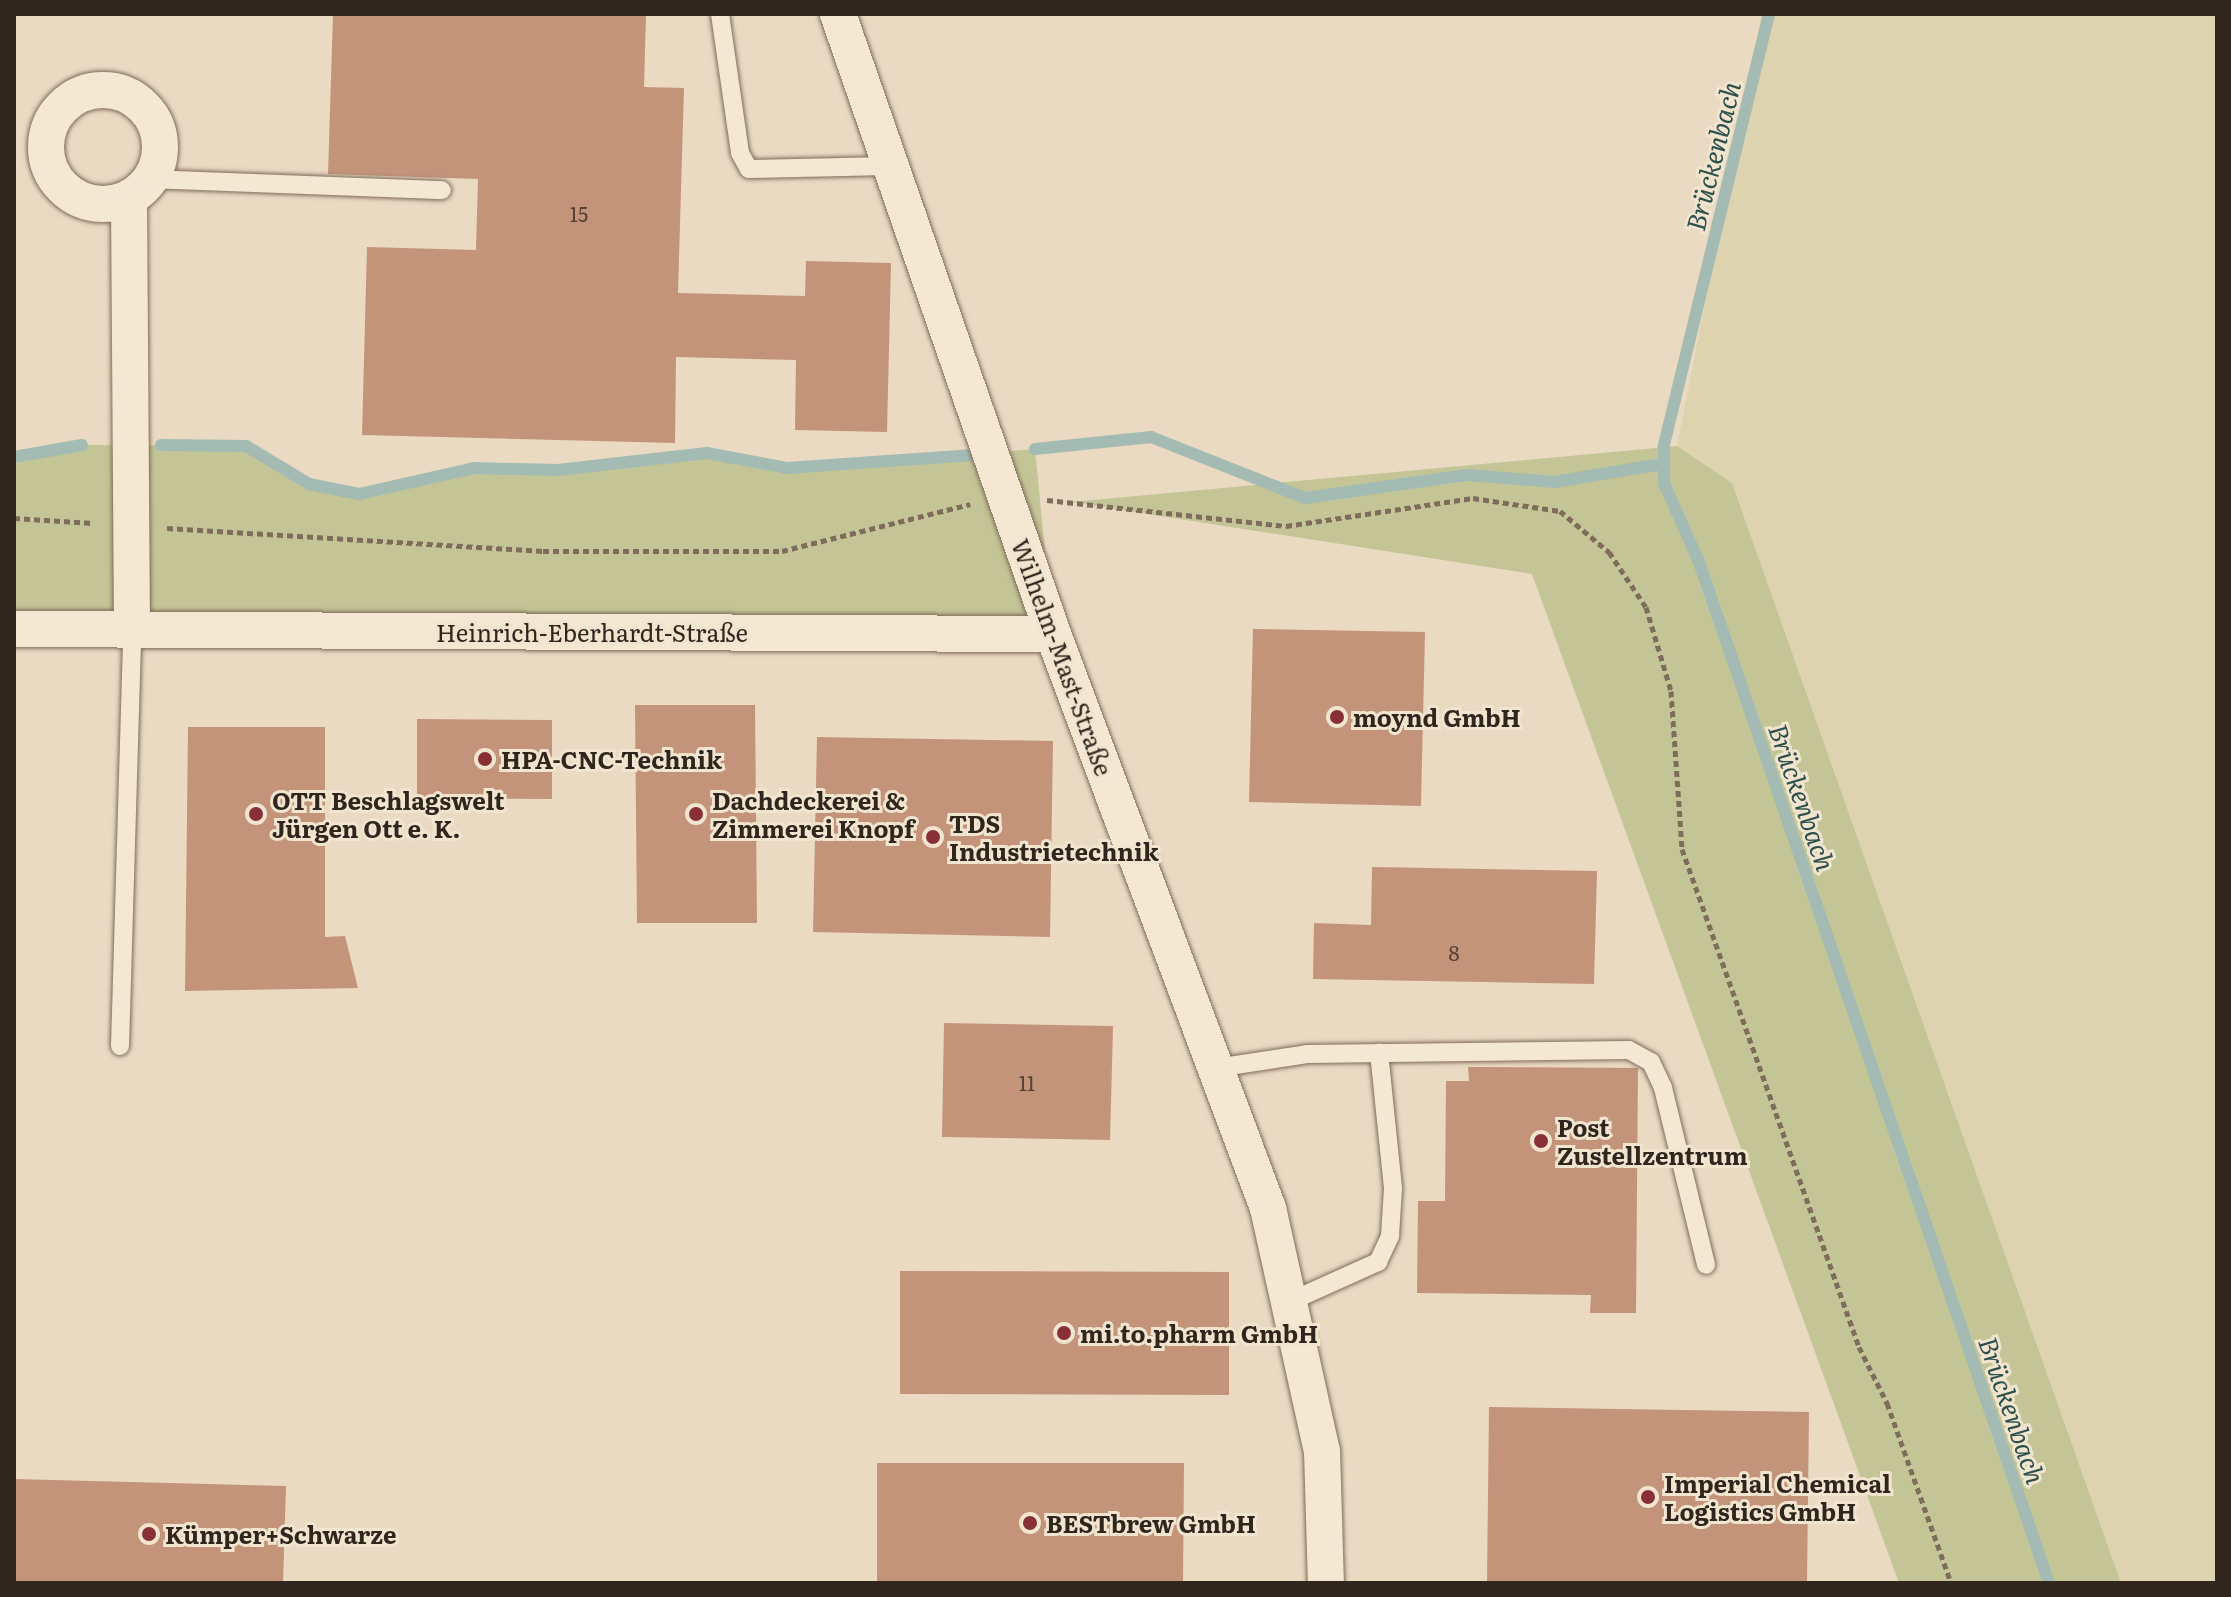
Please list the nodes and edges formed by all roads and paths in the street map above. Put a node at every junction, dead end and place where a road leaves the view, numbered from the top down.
1 (720, 14) edge
2 (838, 14) edge
3 (891, 166) junction
4 (140, 189) joint
5 (442, 190) dead end
6 (1006, 495) junction
7 (14, 518) edge
8 (135, 525) junction
9 (14, 629) edge
10 (132, 630) junction
11 (1053, 634) junction
12 (120, 1046) dead end
13 (1379, 1053) junction
14 (1216, 1068) junction
15 (1706, 1265) dead end
16 (1289, 1302) junction
17 (1326, 1583) edge
18 (1951, 1583) edge

1 - 3 lane
2 - 3 street, Wilhelm-Mast-Straße
3 - 6 street, Wilhelm-Mast-Straße
4 - 5 lane
4 - 8 street
6 - 8 path
6 - 11 street, Wilhelm-Mast-Straße
6 - 18 path
7 - 8 path
8 - 10 street
9 - 10 street, Heinrich-Eberhardt-Straße
10 - 11 street, Heinrich-Eberhardt-Straße
10 - 12 lane
11 - 14 street, Wilhelm-Mast-Straße
13 - 14 lane
13 - 15 lane
13 - 16 lane
14 - 16 street, Wilhelm-Mast-Straße
16 - 17 street, Wilhelm-Mast-Straße

